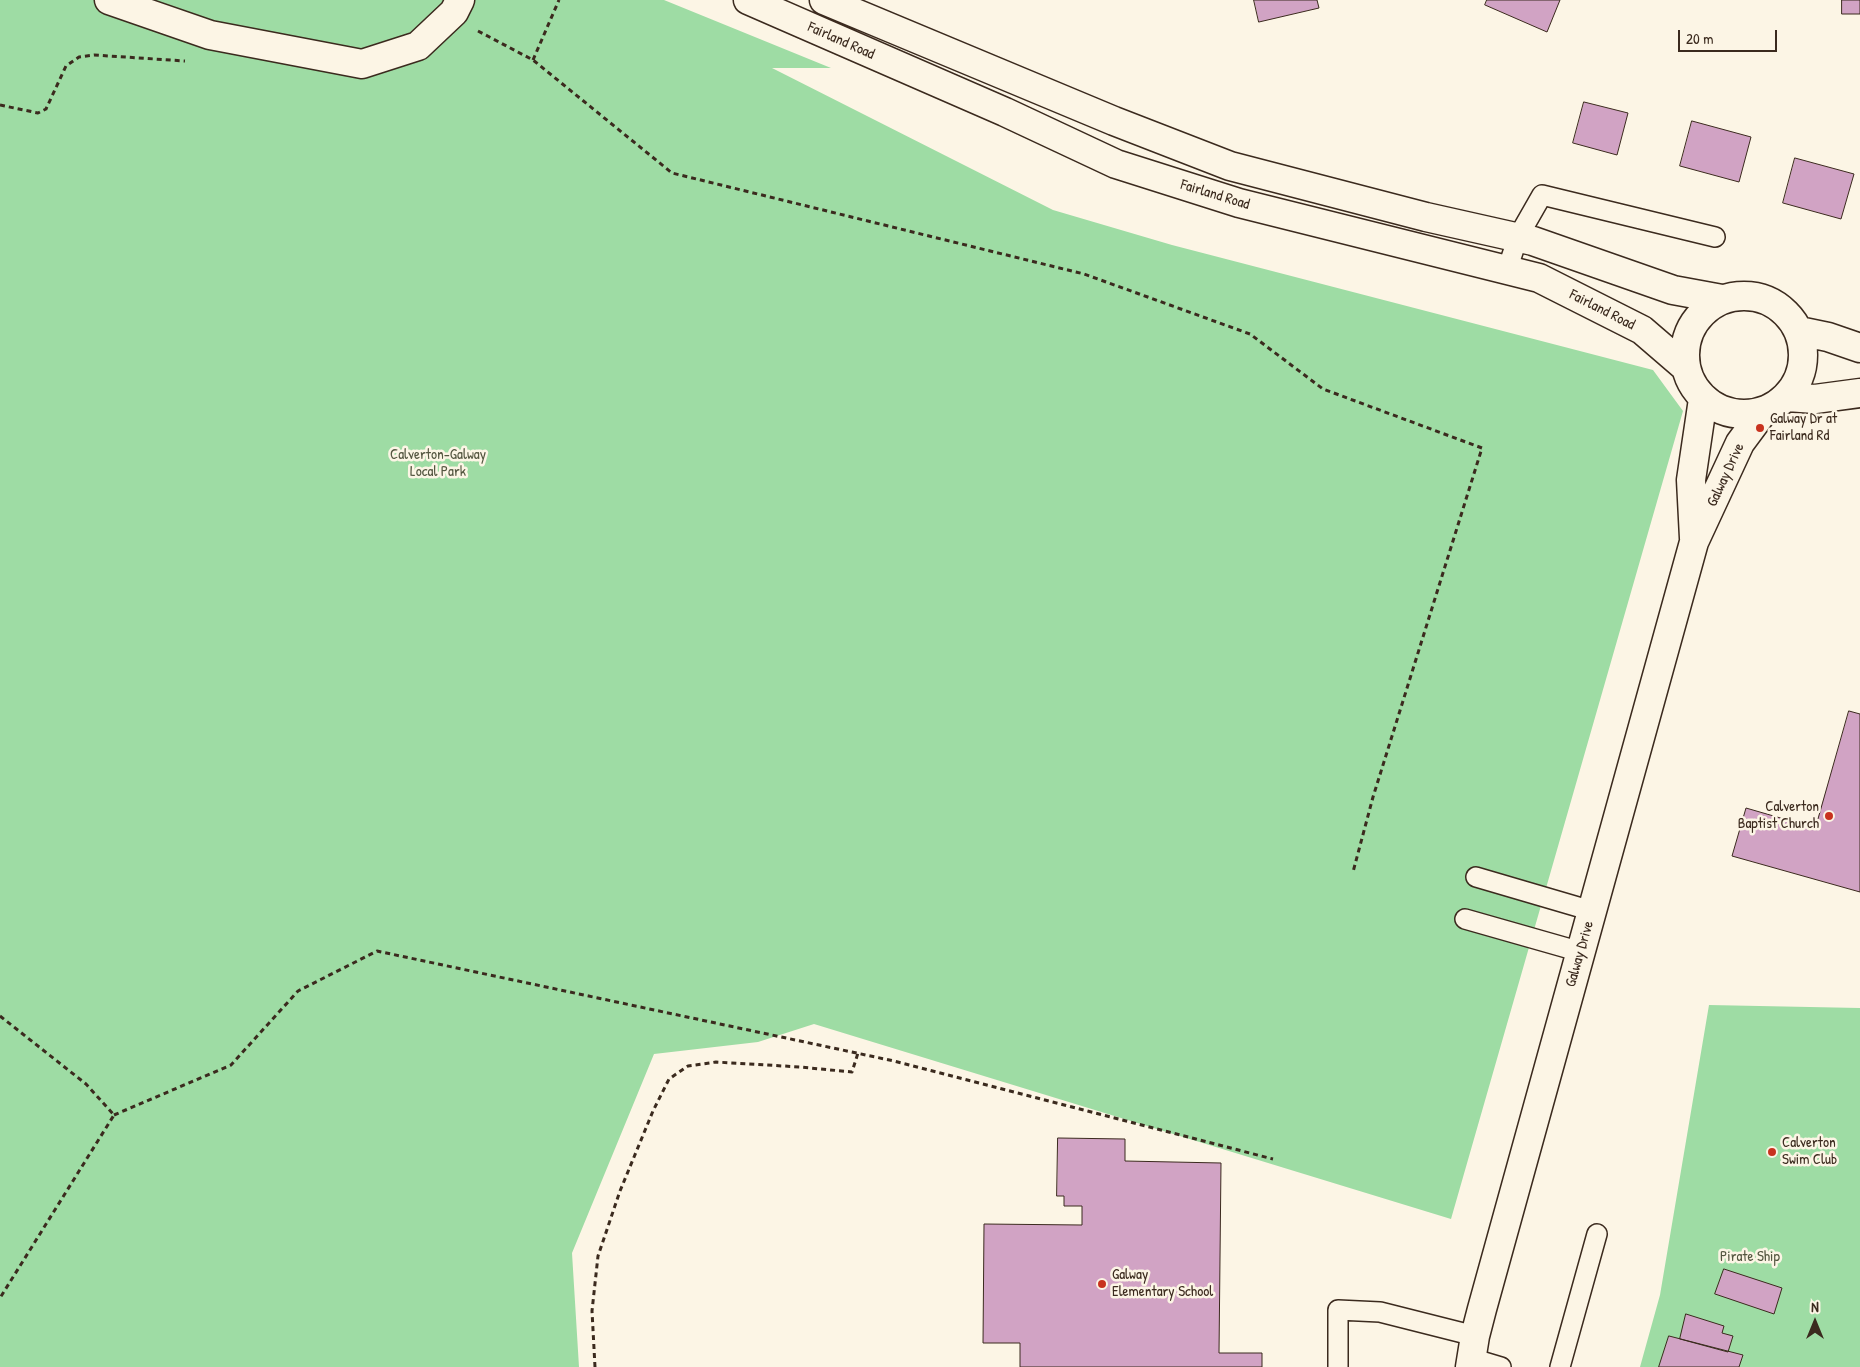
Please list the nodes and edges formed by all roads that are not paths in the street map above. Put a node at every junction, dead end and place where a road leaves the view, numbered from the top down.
1 (109, 0) edge
2 (748, 0) edge
3 (824, 0) edge
4 (455, 8) edge
5 (1518, 237) junction
6 (1715, 237) dead end
7 (1507, 270) junction
8 (1722, 300) junction
9 (1799, 331) junction
10 (1860, 348) edge
11 (1685, 367) junction
12 (1860, 393) edge
13 (1787, 397) junction
14 (1703, 399) junction
15 (1763, 412) junction
16 (1694, 542) junction
17 (1476, 877) dead end
18 (1592, 911) junction
19 (1465, 919) dead end
20 (1581, 952) junction
21 (1597, 1234) dead end
22 (1472, 1353) edge
23 (1338, 1367) edge
24 (1502, 1367) edge
25 (1560, 1367) edge

1 - 4 main road
2 - 7 main road, Fairland Road
3 - 5 main road, Fairland Road
5 - 6 lane
5 - 7 lane
5 - 8 main road, Fairland Road
7 - 11 main road, Fairland Road
8 - 9 main road
8 - 11 main road
9 - 10 main road
9 - 13 main road
11 - 14 main road
12 - 13 main road
13 - 15 main road
14 - 15 main road
14 - 16 main road, Galway Drive
15 - 16 main road, Galway Drive
16 - 18 main road, Galway Drive
17 - 18 lane
18 - 20 main road, Galway Drive
19 - 20 lane
20 - 22 main road, Galway Drive
21 - 25 lane
22 - 23 lane
22 - 24 lane

